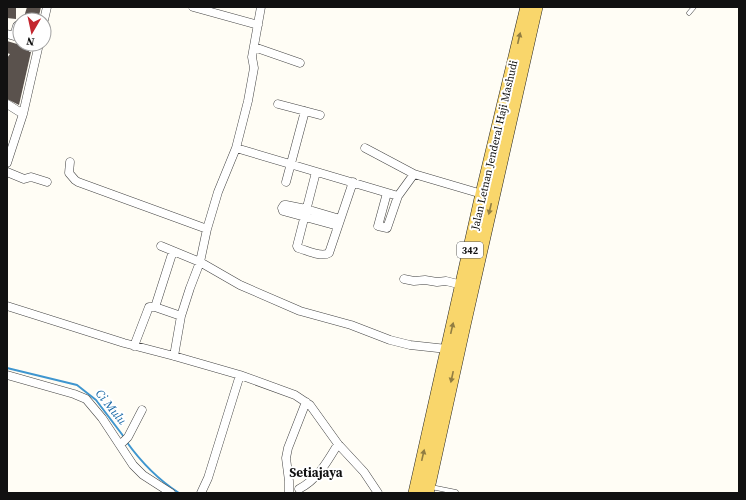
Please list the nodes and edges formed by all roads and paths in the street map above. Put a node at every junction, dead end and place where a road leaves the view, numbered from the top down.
1 (193, 7) edge
2 (261, 7) edge
3 (527, 7) edge
4 (536, 7) edge
5 (694, 7) edge
6 (689, 13) dead end
7 (258, 25) junction
8 (254, 47) junction
9 (37, 52) edge
10 (300, 63) dead end
11 (7, 104) edge
12 (278, 104) dead end
13 (305, 111) junction
14 (23, 114) junction
15 (320, 114) dead end
16 (236, 148) junction
17 (365, 148) dead end
18 (70, 162) dead end
19 (7, 163) edge
20 (291, 164) junction
21 (7, 172) edge
22 (316, 172) junction
23 (414, 174) junction
24 (47, 182) dead end
25 (286, 182) dead end
26 (352, 182) junction
27 (387, 193) junction
28 (482, 194) junction
29 (398, 196) junction
30 (305, 212) junction
31 (339, 222) junction
32 (207, 229) junction
33 (161, 246) dead end
34 (173, 251) junction
35 (200, 262) junction
36 (404, 279) dead end
37 (462, 285) junction
38 (7, 306) edge
39 (155, 307) junction
40 (181, 316) junction
41 (134, 346) junction
42 (447, 349) junction
43 (174, 356) junction
44 (7, 375) edge
45 (240, 376) junction
46 (306, 402) junction
47 (142, 410) dead end
48 (124, 441) junction
49 (338, 444) junction
50 (299, 489) dead end
51 (428, 490) edge
52 (456, 492) edge
53 (171, 493) edge
54 (201, 493) edge
55 (289, 493) edge
56 (378, 493) edge
57 (415, 493) edge

1 - 7 street
2 - 7 street
28 -> 3 main road, Jalan Letnan Jenderal Haji Mashudi / 342
4 -> 51 main road, Jalan Letnan Jenderal Haji Mashudi / 342
5 - 6 lane
7 - 8 street
8 - 10 street
8 - 16 street
9 - 14 street
11 - 14 street
12 - 13 street
13 - 15 street
13 - 20 street
14 - 19 street
16 - 20 street
16 - 32 street
17 - 23 street
18 - 32 street
20 - 22 street
20 - 25 street
21 - 24 street
22 - 26 street
22 - 30 street
23 - 28 street
23 - 29 street
26 - 27 street
26 - 31 street
27 - 29 street
27 - 29 street
28 - 37 main road, Jalan Letnan Jenderal Haji Mashudi / 342
30 - 31 street
30 - 31 street
32 - 35 street
33 - 34 street
34 - 35 street
34 - 39 street
35 - 40 street
35 - 42 street
36 - 37 street
42 -> 37 main road, Jalan Letnan Jenderal Haji Mashudi / 342
38 - 41 street
39 - 40 street
39 - 41 street
40 - 43 street
41 - 43 street
57 -> 42 main road, Jalan Letnan Jenderal Haji Mashudi / 342
43 - 45 street
44 - 48 street
45 - 46 street
45 - 54 street
46 - 49 street
46 - 55 street
47 - 48 street
48 - 53 street
49 - 50 street
49 - 56 street
51 - 52 lane

